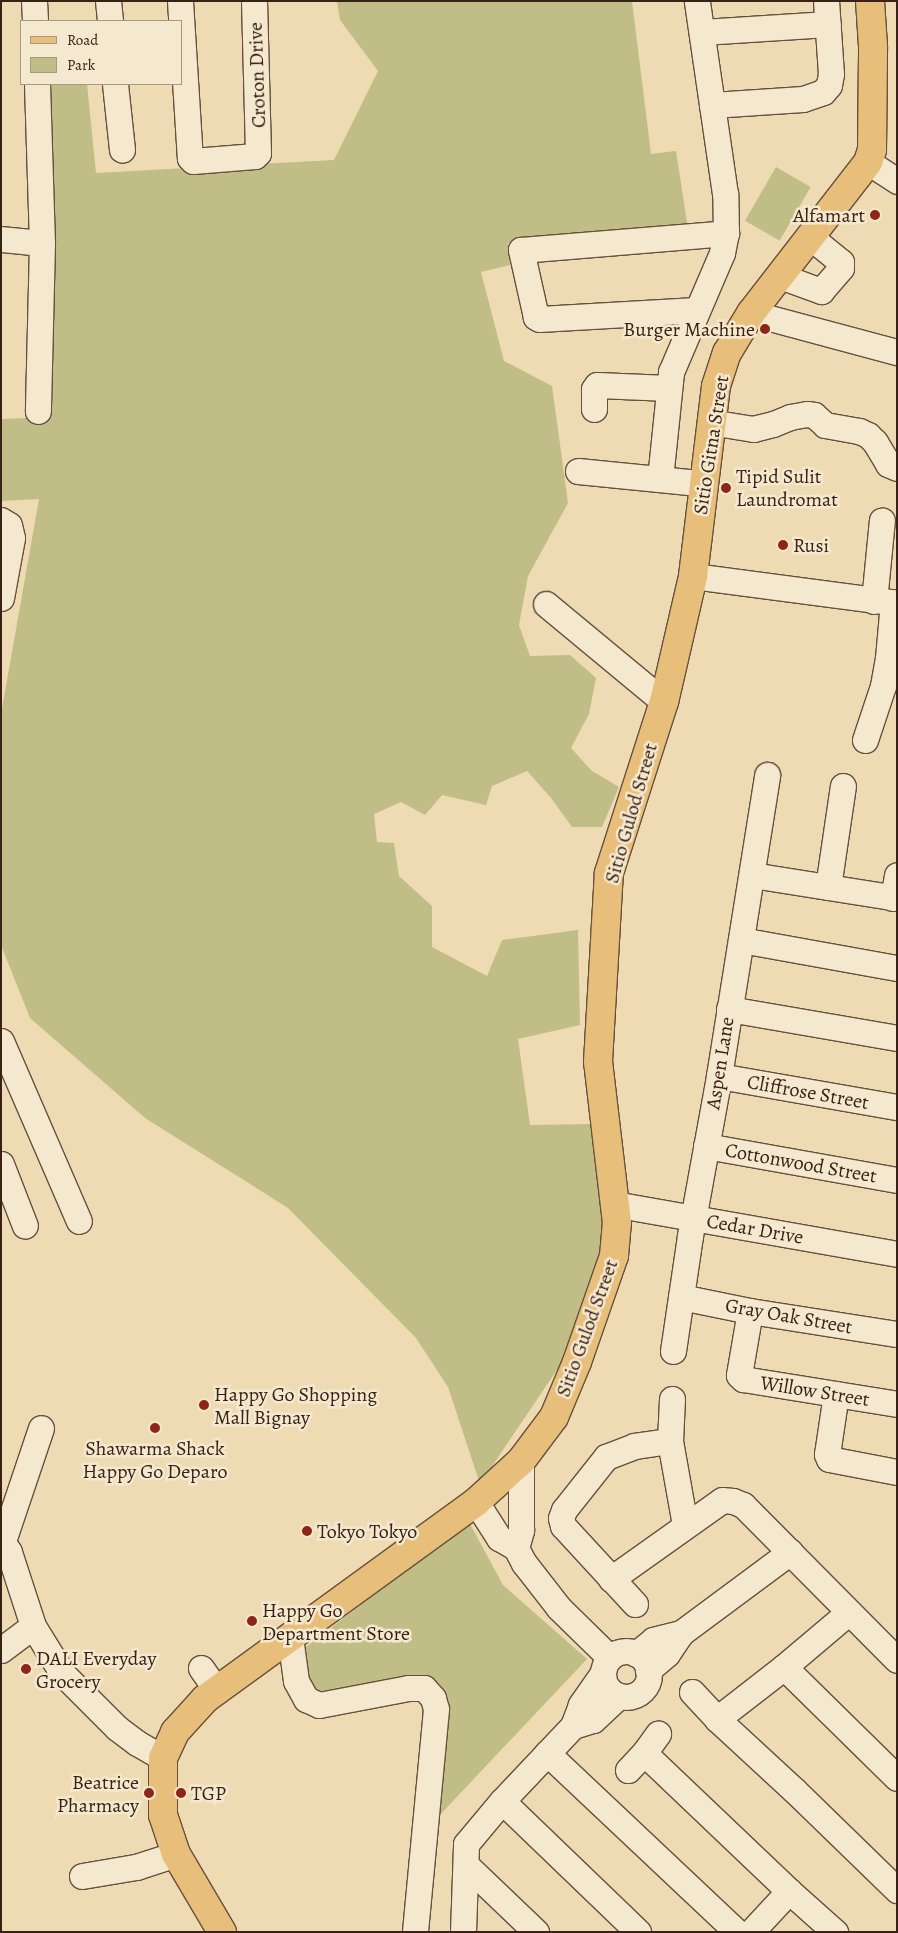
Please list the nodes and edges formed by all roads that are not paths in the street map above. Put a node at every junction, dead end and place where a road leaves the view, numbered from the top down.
1 (34, 1) edge
2 (108, 1) edge
3 (180, 1) edge
4 (254, 1) edge
5 (697, 1) edge
6 (870, 1) edge
7 (827, 13) edge
8 (35, 20) edge
9 (110, 20) edge
10 (181, 20) edge
11 (702, 32) junction
12 (182, 54) edge
13 (183, 81) edge
14 (37, 85) edge
15 (121, 85) edge
16 (712, 105) junction
17 (122, 150) dead end
18 (870, 156) junction
19 (897, 168) edge
20 (897, 180) edge
21 (726, 234) junction
22 (810, 237) junction
23 (1, 239) edge
24 (42, 243) junction
25 (780, 276) junction
26 (696, 310) junction
27 (751, 312) junction
28 (897, 352) edge
29 (668, 388) junction
30 (594, 409) dead end
31 (38, 411) dead end
32 (710, 422) junction
33 (897, 468) edge
34 (578, 471) dead end
35 (660, 479) junction
36 (688, 482) dead end
37 (1, 520) edge
38 (882, 520) dead end
39 (693, 576) junction
40 (1, 598) edge
41 (888, 602) edge
42 (546, 604) dead end
43 (664, 702) junction
44 (864, 740) dead end
45 (767, 774) dead end
46 (843, 786) dead end
47 (752, 875) junction
48 (828, 887) junction
49 (896, 890) edge
50 (741, 940) junction
51 (897, 968) edge
52 (729, 1009) junction
53 (897, 1038) edge
54 (1, 1041) edge
55 (719, 1076) junction
56 (897, 1107) edge
57 (706, 1146) junction
58 (1, 1164) edge
59 (897, 1180) edge
60 (614, 1204) junction
61 (693, 1217) junction
62 (79, 1221) dead end
63 (25, 1226) dead end
64 (897, 1254) edge
65 (681, 1297) junction
66 (750, 1311) junction
67 (897, 1334) edge
68 (673, 1351) dead end
69 (836, 1394) junction
70 (672, 1399) dead end
71 (897, 1404) edge
72 (41, 1428) dead end
73 (670, 1441) junction
74 (521, 1461) junction
75 (897, 1472) edge
76 (476, 1502) junction
77 (685, 1525) junction
78 (4, 1547) edge
79 (516, 1548) junction
80 (790, 1552) junction
81 (612, 1579) junction
82 (635, 1604) dead end
83 (849, 1612) junction
84 (33, 1626) junction
85 (290, 1637) junction
86 (1, 1650) edge
87 (894, 1653) edge
88 (642, 1662) junction
89 (606, 1665) junction
90 (784, 1667) junction
91 (201, 1668) dead end
92 (218, 1691) junction
93 (692, 1692) dead end
94 (619, 1696) junction
95 (717, 1719) junction
96 (574, 1726) junction
97 (643, 1752) dead end
98 (547, 1753) junction
99 (163, 1758) junction
100 (897, 1778) edge
101 (502, 1801) junction
102 (176, 1854) junction
103 (466, 1865) junction
104 (82, 1876) dead end
105 (897, 1890) edge
106 (789, 1891) junction
107 (222, 1932) edge
108 (415, 1932) edge
109 (463, 1932) edge
110 (536, 1932) edge
111 (638, 1932) edge
112 (737, 1932) edge
113 (750, 1932) edge
114 (835, 1932) edge

1 - 8 street
2 - 9 street
3 - 10 street
4 - 13 street, Croton Drive
5 - 11 street
6 - 18 main road
7 - 11 street
7 - 16 street
11 - 16 street
12 - 13 street
14 - 24 street
15 - 17 street
16 - 21 street
18 - 19 street
18 - 20 street
18 - 22 main road, Sitio Gitna Street
21 - 26 street
21 - 26 street
22 - 25 main road, Sitio Gitna Street
22 - 25 street
23 - 24 street
24 - 31 street
25 - 27 main road, Sitio Gitna Street
26 - 29 street
27 - 28 street
27 - 32 main road, Sitio Gitna Street
29 - 30 street
29 - 35 street
32 - 33 street
32 - 39 main road, Sitio Gitna Street
34 - 35 street
35 - 36 street
37 - 40 street
38 - 41 street
39 - 41 street
39 - 43 main road, Sitio Gulod Street
41 - 44 street
42 - 43 street
43 - 60 main road, Sitio Gulod Street
45 - 47 street, Aspen Lane
46 - 48 street
47 - 48 street
47 - 50 street, Aspen Lane
48 - 49 street
50 - 51 street
50 - 52 street, Aspen Lane
52 - 53 street
52 - 55 street, Aspen Lane
54 - 62 street
55 - 56 street, Cliffrose Street
55 - 57 street, Aspen Lane
57 - 59 street, Cottonwood Street
57 - 61 street, Aspen Lane
58 - 63 street
60 - 61 street, Cedar Drive
60 - 74 main road, Sitio Gulod Street
61 - 64 street, Cedar Drive
61 - 65 street, Aspen Lane
65 - 66 street, Gray Oak Street
65 - 68 street, Aspen Lane
66 - 67 street, Gray Oak Street
66 - 69 street, Willow Street
69 - 71 street, Willow Street
69 - 75 street
70 - 73 street
72 - 78 street
73 - 77 street
73 - 81 street
74 - 76 main road, Sitio Gulod Street
74 - 79 street
76 - 79 street
76 - 85 main road, Sitio Gulod Street
77 - 80 street
77 - 81 street
78 - 84 street
79 - 89 street
80 - 83 street
80 - 88 street
81 - 82 street
83 - 87 street
83 - 90 street
84 - 86 street
84 - 99 street
85 - 92 main road, Sitio Gulod Street
85 - 108 street
88 - 89 street
88 - 94 street
89 - 94 street
89 - 96 street
90 - 95 street
90 - 100 street
91 - 92 street
92 - 99 main road, Sitio Gulod Street
93 - 95 street
94 - 96 street
95 - 105 street
96 - 98 street
97 - 106 street
98 - 101 street
98 - 112 street
99 - 102 main road
101 - 103 street
101 - 111 street
102 - 104 street
102 - 107 main road
103 - 109 street
103 - 110 street
106 - 113 street
106 - 114 street

